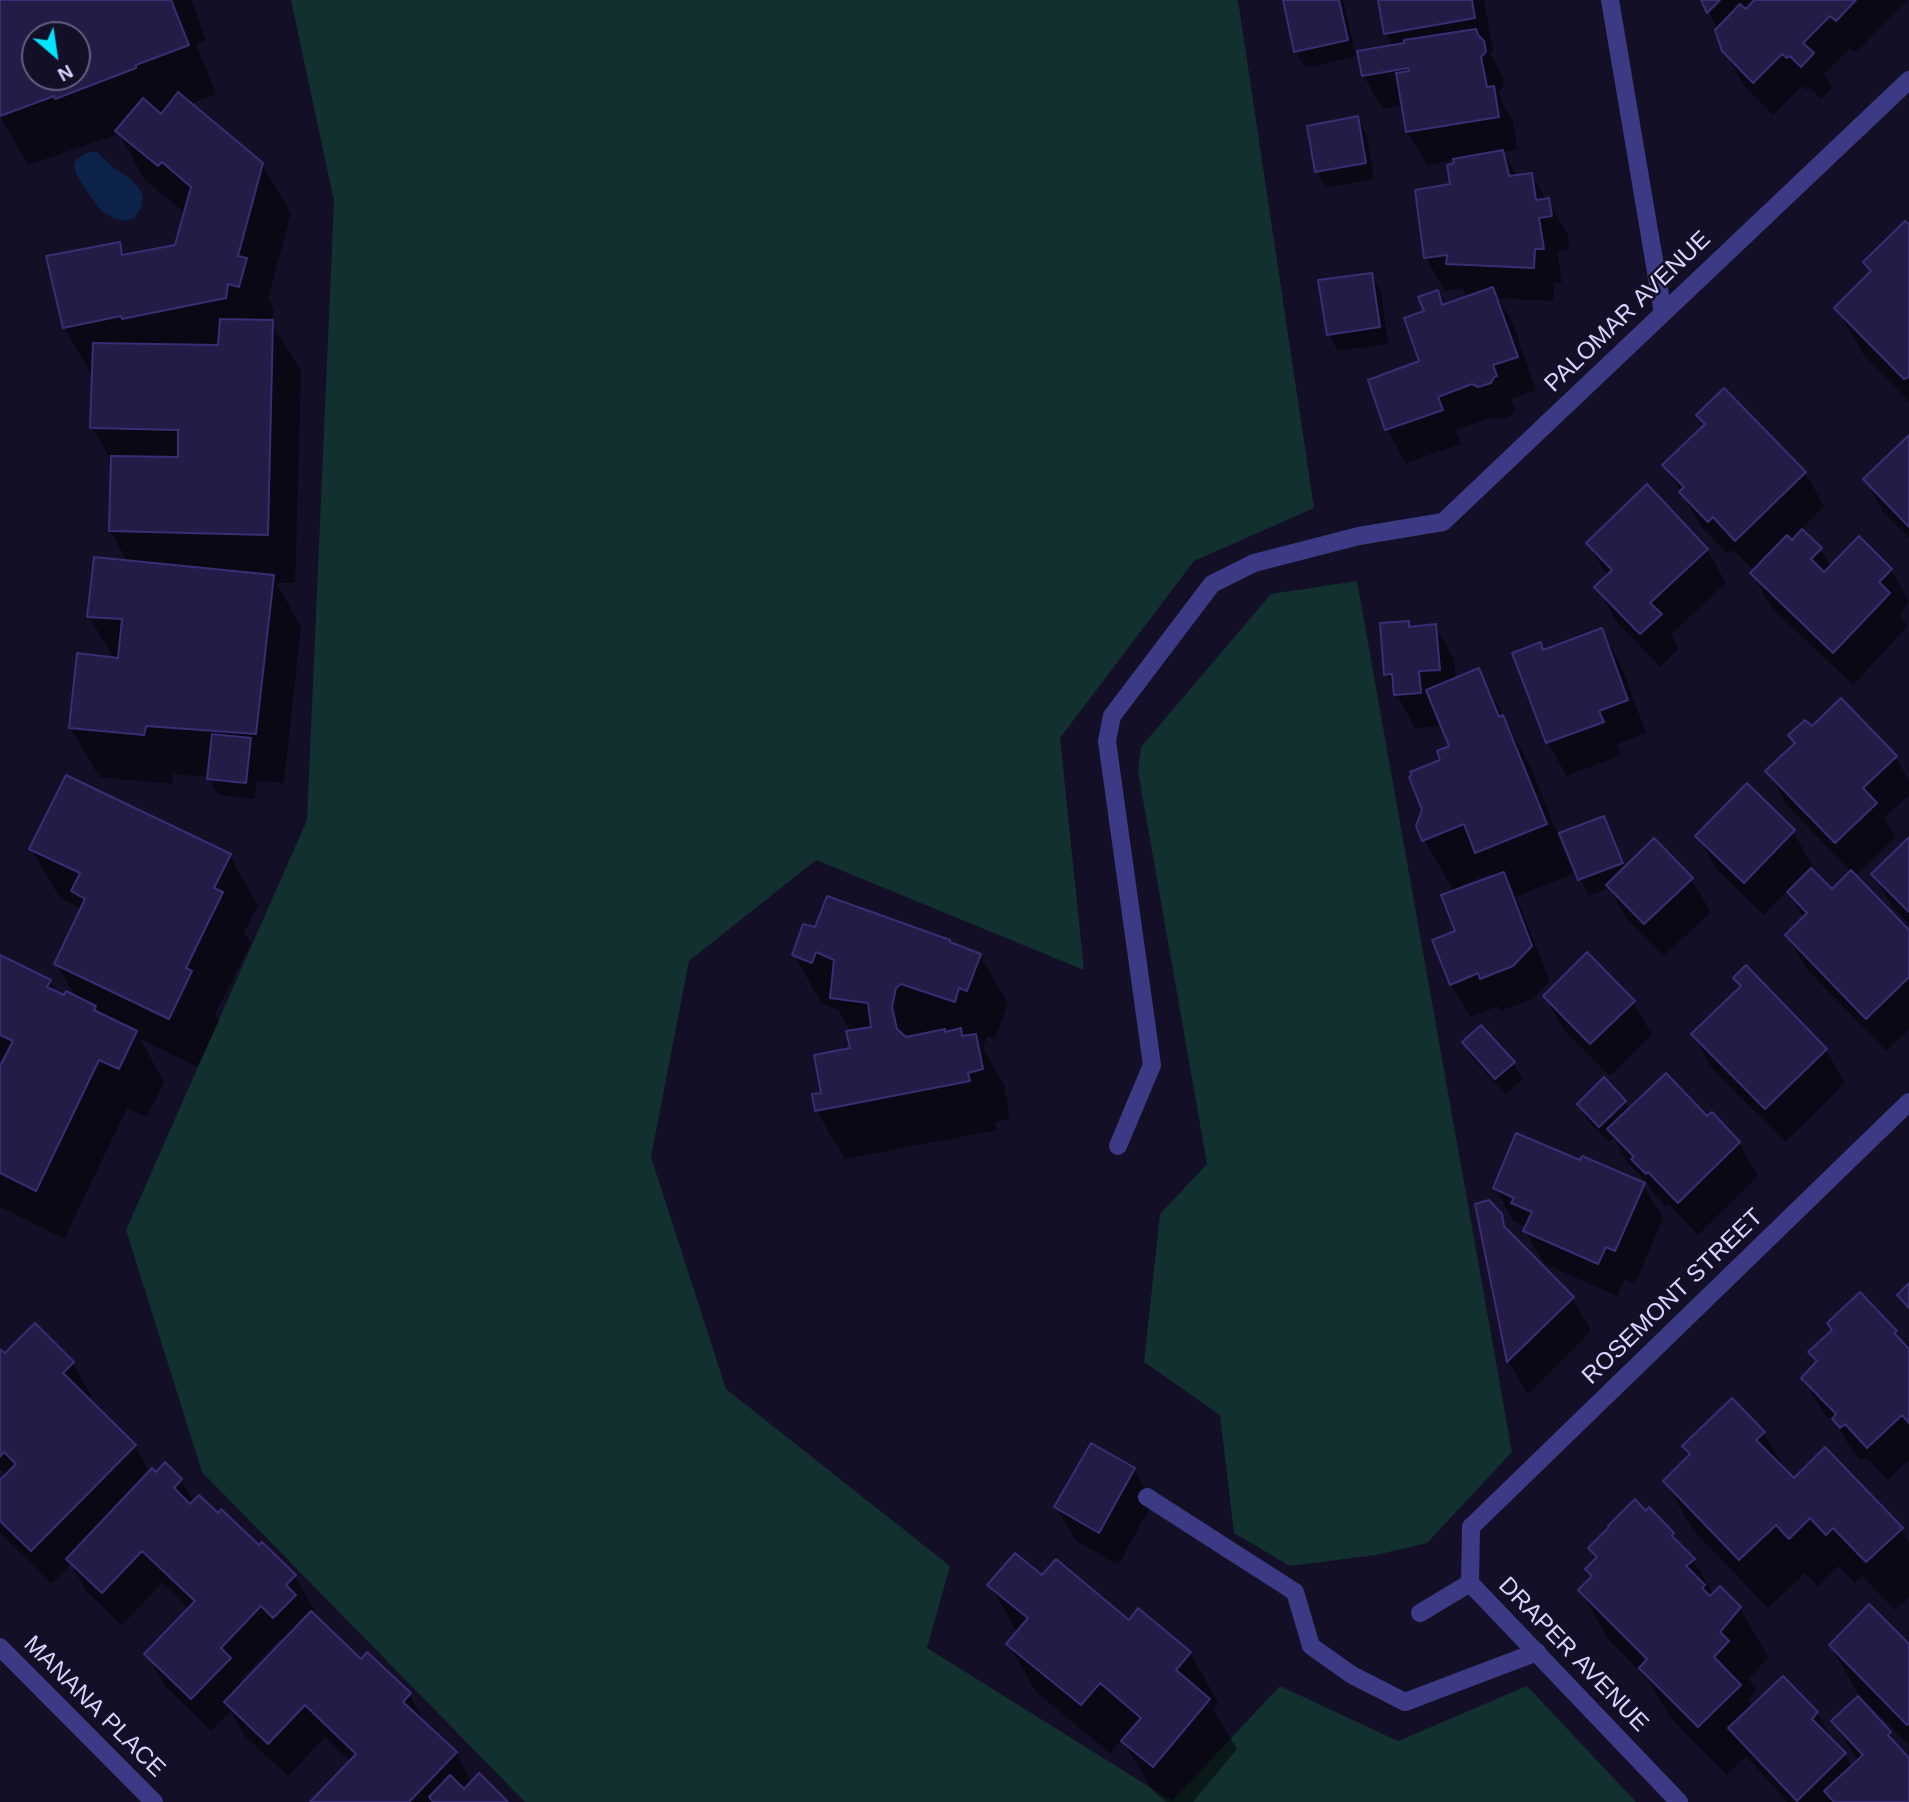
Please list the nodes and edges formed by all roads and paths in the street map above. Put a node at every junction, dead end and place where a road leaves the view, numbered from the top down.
1 (1610, 0) edge
2 (1909, 80) edge
3 (1663, 313) junction
4 (1909, 1102) edge
5 (1118, 1146) dead end
6 (1147, 1497) dead end
7 (1470, 1583) junction
8 (1420, 1613) dead end
9 (0, 1647) edge
10 (1537, 1652) junction
11 (154, 1802) edge
12 (1679, 1802) edge

1 - 3 street
2 - 3 street, PALOMAR AVENUE
3 - 5 street, PALOMAR AVENUE
4 - 7 street, ROSEMONT STREET
6 - 10 street
7 - 8 street, DRAPER AVENUE
7 - 10 street, DRAPER AVENUE
9 - 11 street, MANANA PLACE
10 - 12 street, DRAPER AVENUE

